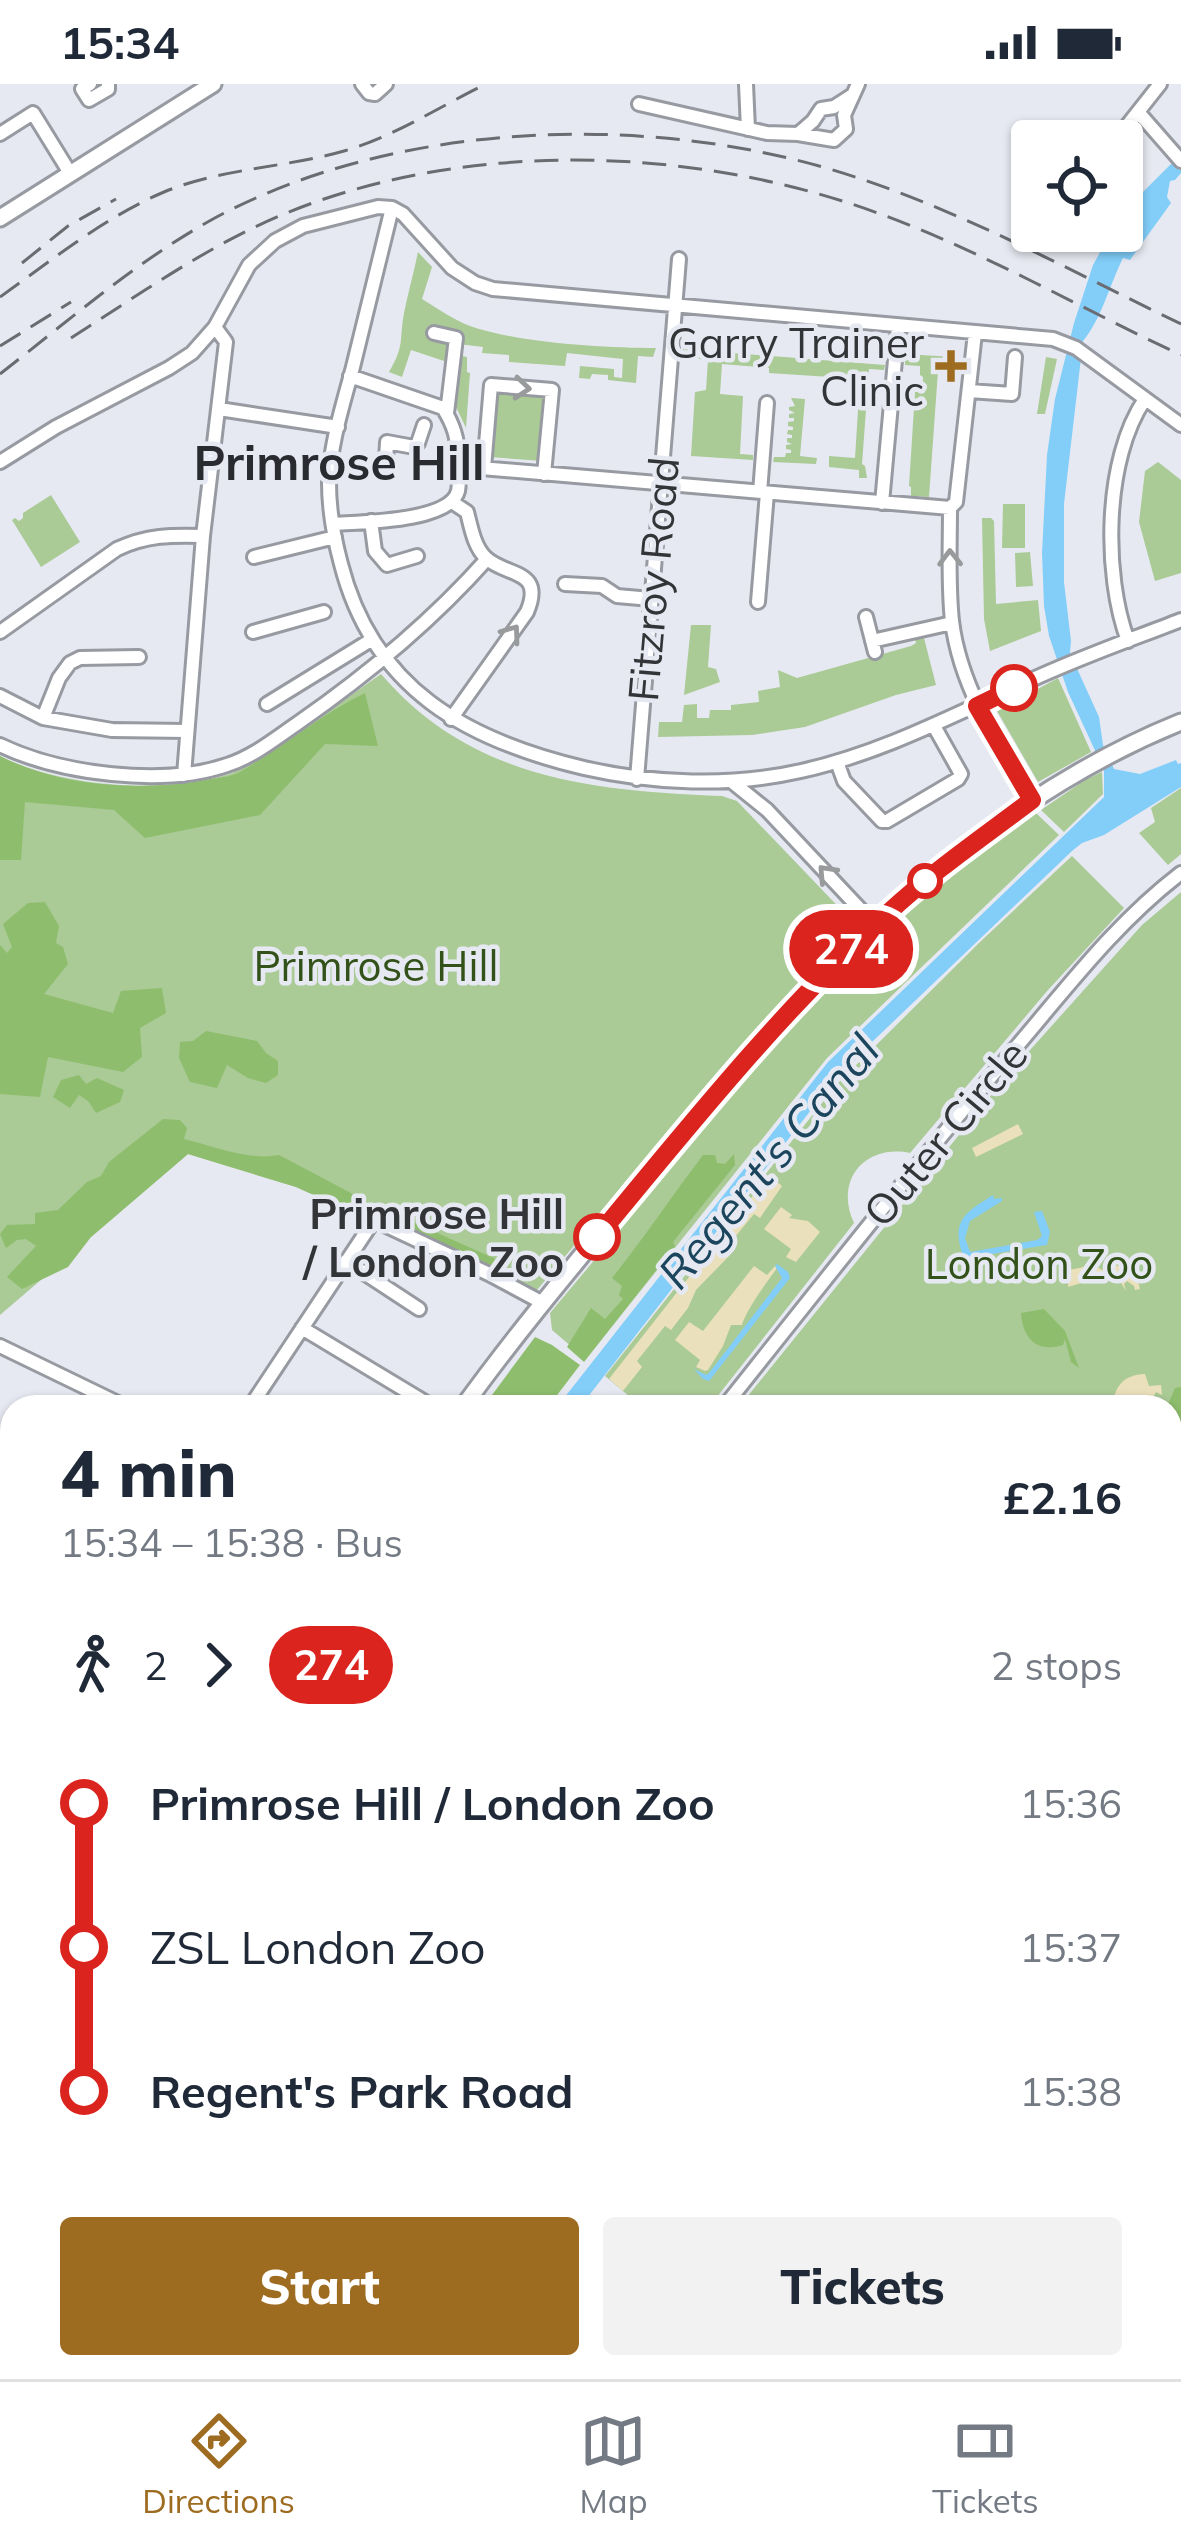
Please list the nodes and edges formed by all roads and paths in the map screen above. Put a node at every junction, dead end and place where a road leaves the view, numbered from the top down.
1 (90, 84) edge
2 (107, 84) edge
3 (214, 84) edge
4 (362, 84) edge
5 (746, 84) edge
6 (1160, 84) edge
7 (381, 89) edge
8 (854, 90) edge
9 (639, 104) dead end
10 (839, 111) junction
11 (1139, 113) junction
12 (1133, 120) edge
13 (813, 122) junction
14 (748, 129) junction
15 (0, 134) edge
16 (798, 134) junction
17 (820, 137) junction
18 (1178, 159) edge
19 (70, 173) junction
20 (392, 208) junction
21 (0, 218) edge
22 (679, 259) dead end
23 (675, 307) junction
24 (215, 327) junction
25 (898, 327) junction
26 (975, 332) junction
27 (434, 333) dead end
28 (1015, 357) dead end
29 (350, 376) junction
30 (969, 391) junction
31 (1145, 399) junction
32 (767, 403) dead end
33 (218, 409) junction
34 (447, 413) junction
35 (428, 414) junction
36 (1181, 425) edge
37 (338, 427) junction
38 (386, 461) dead end
39 (0, 462) edge
40 (458, 466) junction
41 (484, 468) junction
42 (544, 475) junction
43 (660, 484) junction
44 (763, 492) junction
45 (455, 496) junction
46 (883, 503) junction
47 (950, 508) junction
48 (371, 520) junction
49 (334, 530) junction
50 (203, 536) junction
51 (417, 556) dead end
52 (254, 557) dead end
53 (487, 559) junction
54 (566, 584) dead end
55 (651, 599) junction
56 (758, 602) dead end
57 (324, 612) dead end
58 (866, 617) dead end
59 (1181, 620) edge
60 (952, 622) junction
61 (0, 632) edge
62 (253, 632) dead end
63 (371, 640) junction
64 (1128, 641) junction
65 (139, 657) dead end
66 (386, 658) junction
67 (0, 696) edge
68 (267, 704) dead end
69 (977, 706) junction
70 (44, 718) junction
71 (451, 718) junction
72 (1181, 722) edge
73 (934, 726) junction
74 (187, 730) junction
75 (0, 746) edge
76 (836, 762) junction
77 (184, 775) junction
78 (760, 778) junction
79 (637, 779) junction
80 (730, 780) junction
81 (1032, 800) junction
82 (767, 810) junction
83 (1181, 872) edge
84 (875, 925) junction
85 (346, 1261) junction
86 (543, 1304) junction
87 (419, 1309) dead end
88 (302, 1328) junction
89 (0, 1346) edge
90 (101, 1395) edge
91 (258, 1395) edge
92 (413, 1395) edge
93 (473, 1395) edge
94 (734, 1395) edge

1 - 2 street
3 - 19 main road
4 - 7 street
5 - 14 street
6 - 11 street
8 - 10 street
9 - 14 street
10 - 13 street
10 - 17 street
11 - 12 street
11 - 18 street
13 - 16 street
13 - 17 street
14 - 16 street
15 - 19 street
16 - 17 street
19 - 21 main road
20 - 23 street
20 - 24 street
20 - 29 street
22 - 23 street, Fitzroy Road
23 - 25 street
23 - 43 street, Fitzroy Road
24 - 33 street
24 - 39 street
25 - 26 street
25 - 46 street
26 - 30 street
26 - 31 street
27 - 34 street
28 - 30 street
29 - 35 street
29 - 37 street
30 - 47 street
31 - 36 street
31 - 64 street
32 - 44 street
33 - 37 street
33 - 50 street
34 - 35 street
34 - 40 street
35 - 38 street
37 - 49 street
40 - 41 street
40 - 45 street
41 - 42 street
41 -> 42 street
42 - 43 street
43 - 44 street
43 - 55 street, Fitzroy Road
44 - 46 street
44 - 56 street
45 - 48 street
45 - 53 street
46 - 47 street
60 -> 47 street
48 - 49 street
48 - 51 street
49 - 52 street
49 - 63 street
50 - 61 street
50 - 74 street
53 - 66 street
71 -> 53 street
54 - 55 street
55 - 79 street, Fitzroy Road
57 - 62 street
58 - 60 street
59 - 64 street
60 - 69 street
63 - 66 street
63 - 68 street
64 - 69 street
65 - 70 street
66 - 71 street
66 - 77 street
67 - 70 street
69 - 73 street
69 - 81 street
70 - 74 street
71 - 79 street
72 - 81 main road
73 - 76 street
73 - 76 street
74 - 77 street
75 - 77 street
76 - 78 street
78 - 80 street
78 - 82 street
79 - 80 street
80 - 82 street
81 - 84 main road
84 -> 82 street
83 - 94 street, Outer Circle
84 - 86 main road
85 - 86 street
85 - 87 street
85 - 88 street
86 - 93 main road
88 - 91 street
88 - 92 street
89 - 90 street

